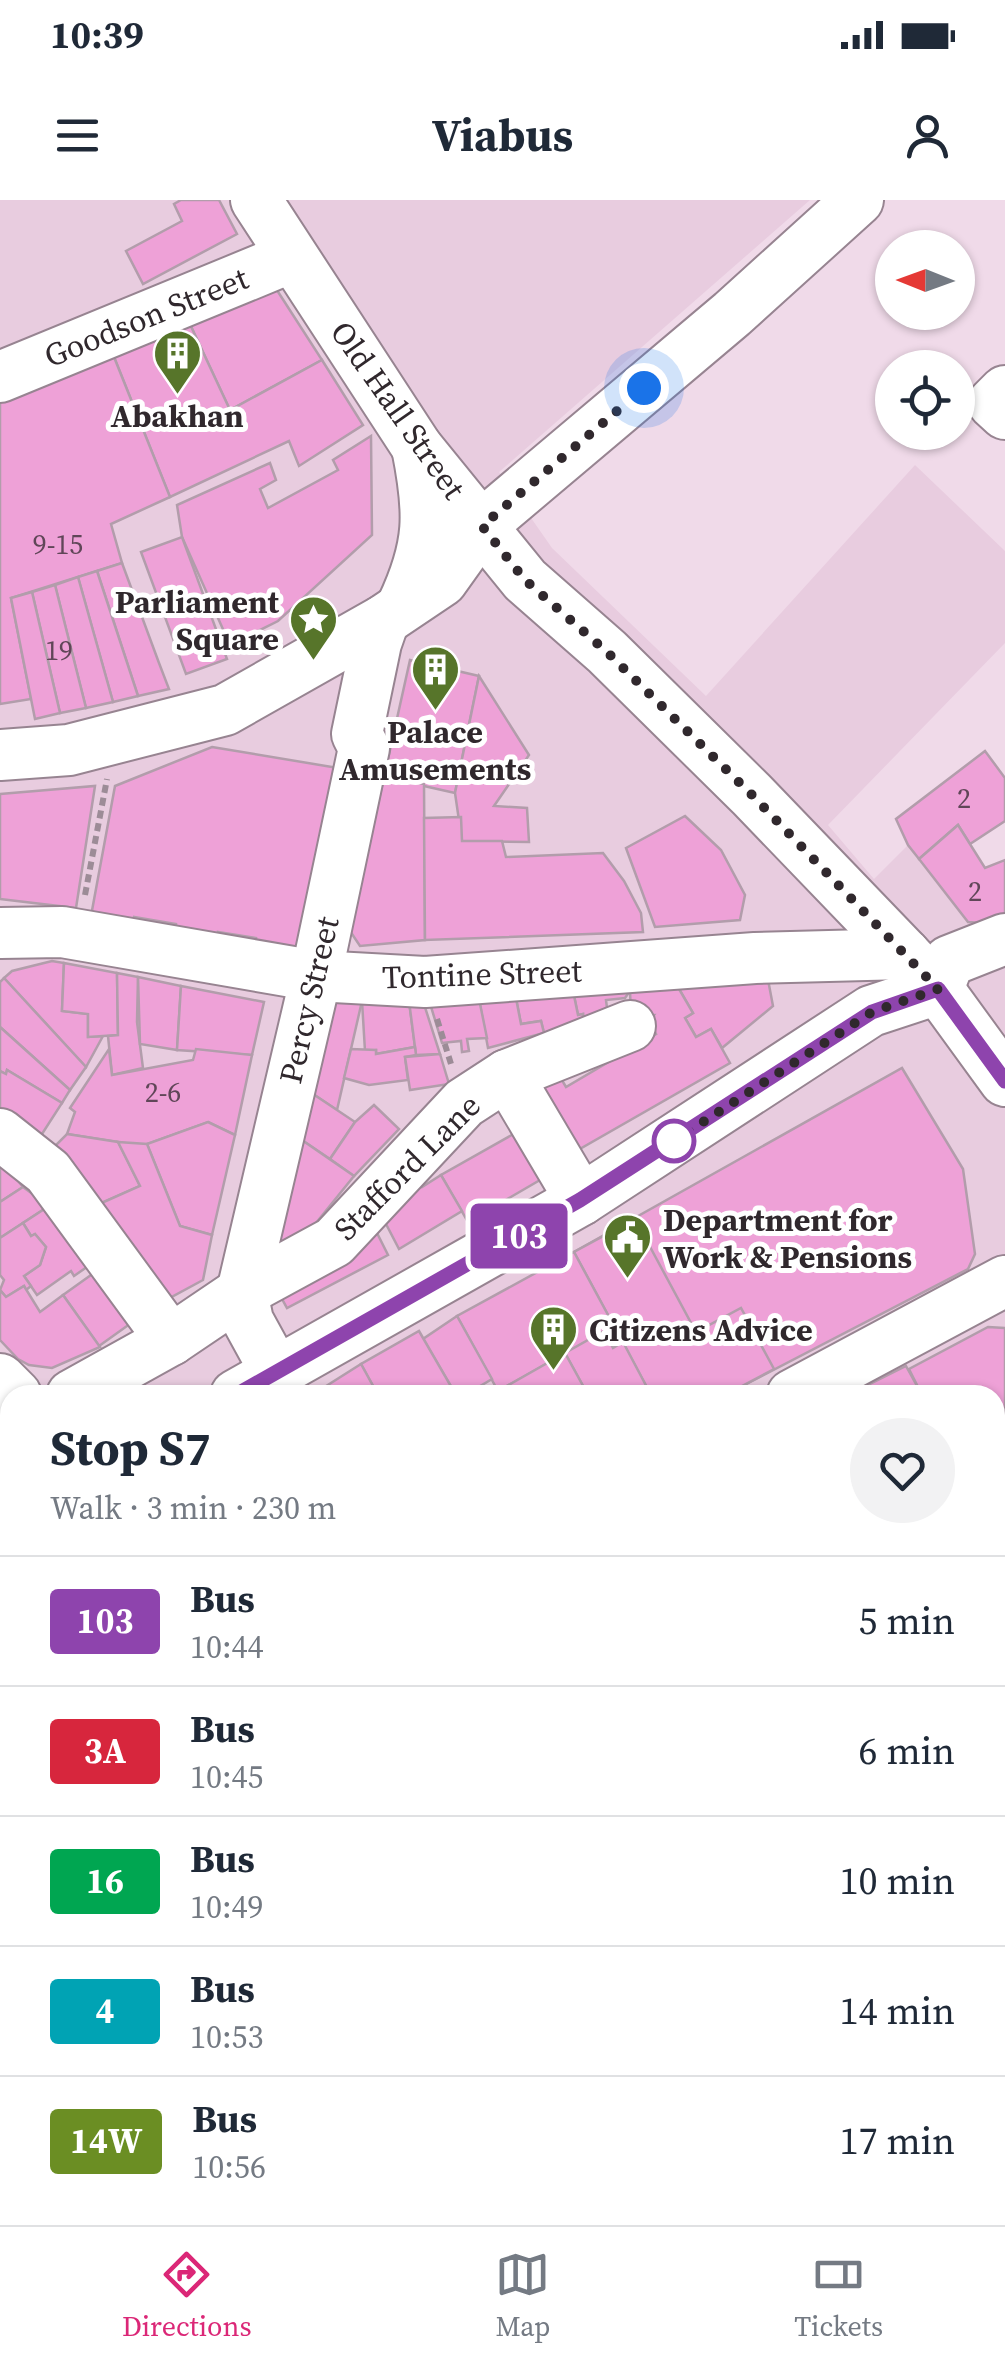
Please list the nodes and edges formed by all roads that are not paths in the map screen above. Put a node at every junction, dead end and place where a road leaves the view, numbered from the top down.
1 (256, 200) edge
2 (858, 200) edge
3 (292, 257) junction
4 (0, 376) edge
5 (1005, 391) edge
6 (1005, 414) edge
7 (417, 447) junction
8 (482, 526) junction
9 (393, 613) junction
10 (0, 755) edge
11 (0, 933) edge
12 (1005, 938) edge
13 (922, 972) junction
14 (316, 976) junction
15 (630, 1026) dead end
16 (507, 1076) junction
17 (1005, 1081) edge
18 (0, 1134) edge
19 (580, 1200) junction
20 (1005, 1281) edge
21 (242, 1292) junction
22 (171, 1340) junction
23 (256, 1384) edge
24 (90, 1385) edge
25 (811, 1385) edge

1 - 3 street, Old Hall Street
2 - 8 street
3 - 4 street, Goodson Street
3 - 7 street, Old Hall Street
5 - 6 street
7 - 8 street, Old Hall Street
7 - 9 street, Percy Street
8 - 9 street
8 - 13 street, Old Hall Street
9 - 10 street
9 - 14 street, Percy Street
11 - 14 street, Tontine Street
12 - 13 street
13 - 14 street, Tontine Street
13 - 17 street, Old Hall Street
13 - 19 street
14 - 21 street, Percy Street
15 - 16 street, Stafford Lane
16 - 19 street
16 - 21 street, Stafford Lane
18 - 22 street
19 - 23 street
20 - 25 street
21 - 22 street, Stafford Lane
21 - 23 street
22 - 24 street, Stafford Lane

